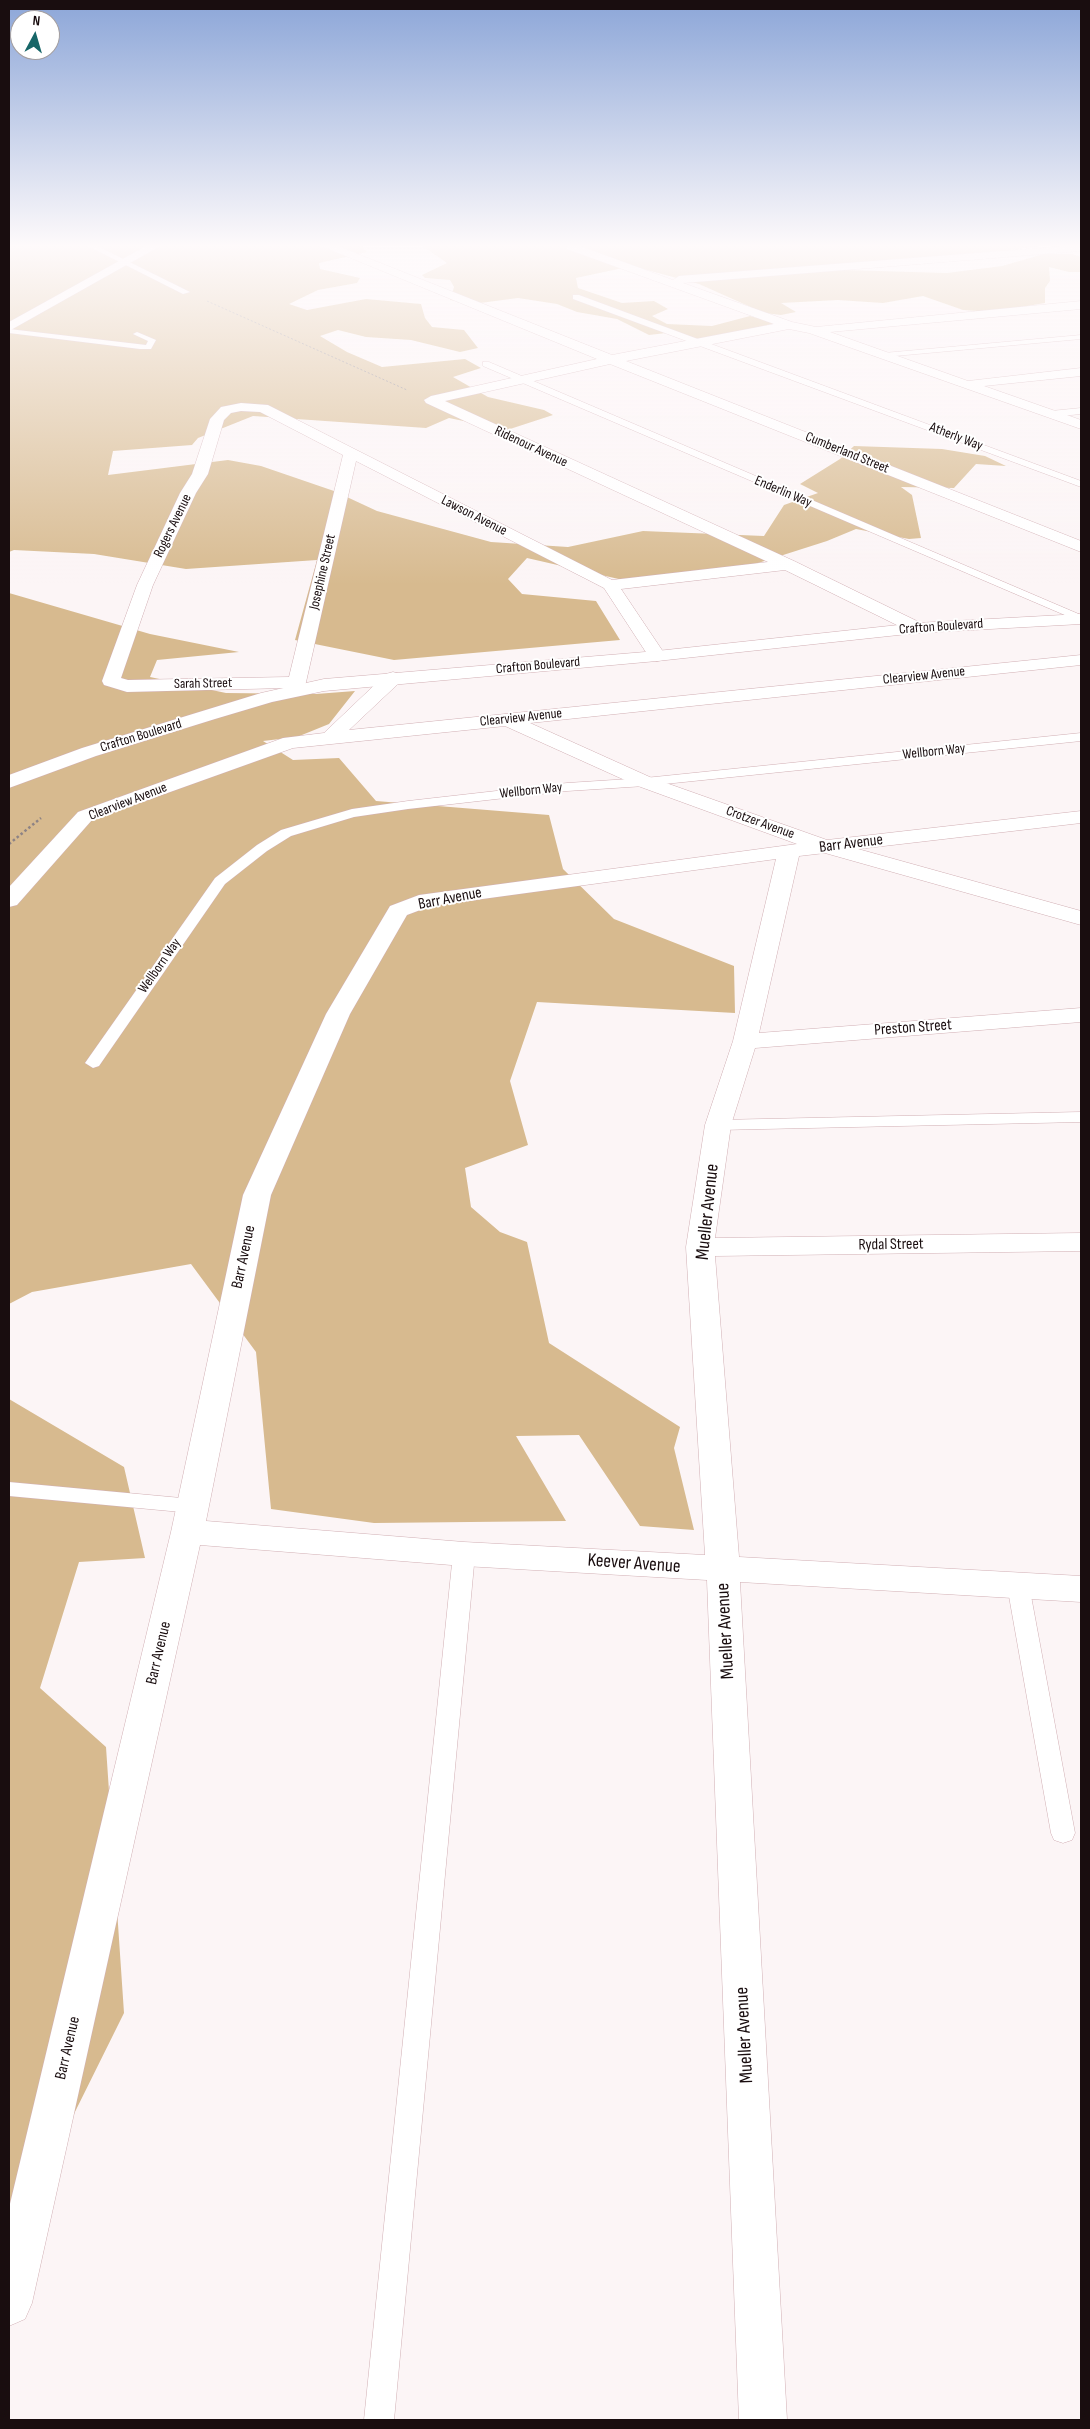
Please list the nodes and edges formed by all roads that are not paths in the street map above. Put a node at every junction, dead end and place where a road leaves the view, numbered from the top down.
1 (617, 358) edge
2 (746, 358) edge
3 (893, 358) edge
4 (614, 359) junction
5 (486, 364) dead end
6 (1081, 372) edge
7 (523, 381) junction
8 (965, 384) junction
9 (263, 408) joint
10 (1081, 411) edge
11 (1051, 414) junction
12 (1081, 425) edge
13 (351, 453) junction
14 (1081, 484) edge
15 (1081, 547) edge
16 (788, 565) junction
17 (610, 585) junction
18 (1081, 619) edge
19 (917, 628) junction
20 (657, 656) junction
21 (1081, 660) edge
22 (393, 678) junction
23 (111, 681) joint
24 (296, 686) junction
25 (505, 719) junction
26 (331, 737) junction
27 (1081, 737) edge
28 (9, 782) edge
29 (645, 782) junction
30 (1081, 818) edge
31 (826, 847) junction
32 (789, 851) junction
33 (9, 900) edge
34 (1075, 914) edge
35 (1081, 1015) edge
36 (745, 1041) junction
37 (93, 1063) dead end
38 (1081, 1117) edge
39 (718, 1125) junction
40 (1081, 1242) edge
41 (700, 1247) junction
42 (9, 1489) edge
43 (190, 1519) junction
44 (464, 1554) junction
45 (723, 1570) junction
46 (1018, 1586) junction
47 (1081, 1589) edge
48 (1063, 1833) dead end
49 (9, 2303) edge
50 (379, 2420) edge
51 (763, 2420) edge

1 - 4 street
2 - 14 lane, Atherly Way
3 - 8 street
4 - 7 street
4 - 15 street, Cumberland Street
5 - 7 lane, Enderlin Way
6 - 8 street
7 - 16 street, Ridenour Avenue
7 - 18 lane, Enderlin Way
8 - 11 street
9 - 13 street, Lawson Avenue
9 - 23 street, Rogers Avenue
10 - 11 lane
11 - 12 street
13 - 17 street, Lawson Avenue
13 - 24 street, Josephine Street
16 - 17 street
16 - 19 street, Ridenour Avenue
17 - 20 street, Lawson Avenue
18 - 19 street, Crafton Boulevard
19 - 20 street, Crafton Boulevard
20 - 22 street, Crafton Boulevard
21 - 25 street, Clearview Avenue
22 - 24 street, Crafton Boulevard
22 - 26 street
23 - 24 street, Sarah Street
24 - 28 street, Crafton Boulevard
25 - 26 street, Clearview Avenue
25 - 29 street, Crotzer Avenue
26 - 33 street, Clearview Avenue
27 - 29 lane, Wellborn Way
29 - 31 street, Crotzer Avenue
29 - 37 lane, Wellborn Way
30 - 31 street, Barr Avenue
31 - 32 street, Barr Avenue
31 - 34 street, Crotzer Avenue
32 - 36 street, Mueller Avenue
32 - 43 street, Barr Avenue
35 - 36 street, Preston Street
36 - 39 street, Mueller Avenue
38 - 39 lane
39 - 41 street, Mueller Avenue
40 - 41 street, Rydal Street
41 - 45 street, Mueller Avenue
42 - 43 lane
43 - 44 street, Keever Avenue
43 - 49 street, Barr Avenue
44 - 45 street, Keever Avenue
44 - 50 lane
45 - 46 street, Keever Avenue
45 - 51 street, Mueller Avenue
46 - 47 street, Keever Avenue
46 - 48 lane

